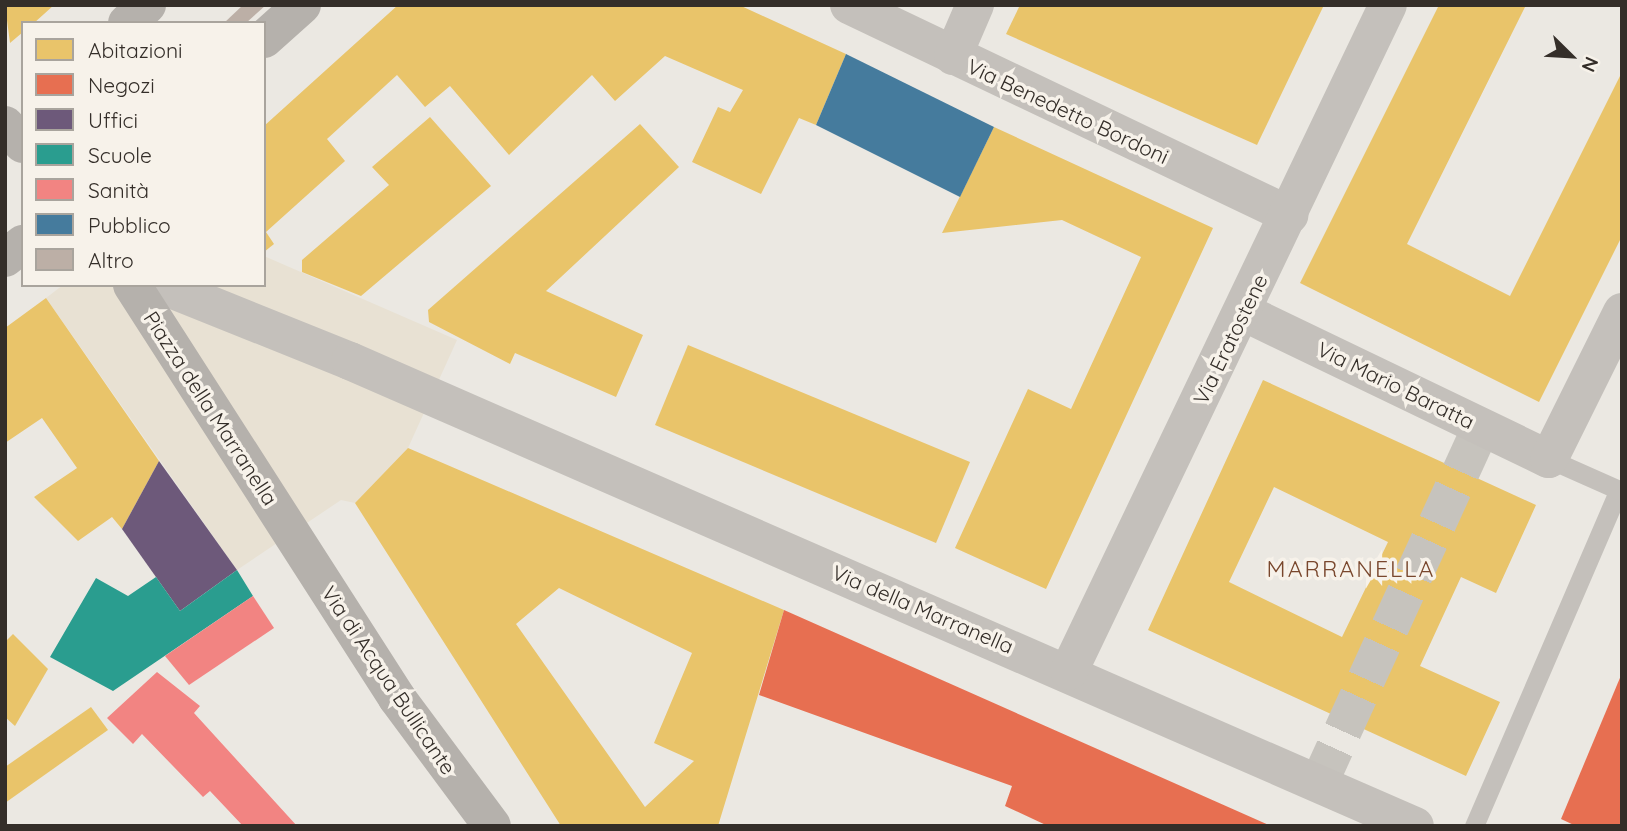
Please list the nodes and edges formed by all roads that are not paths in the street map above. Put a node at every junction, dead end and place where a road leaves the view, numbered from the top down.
1 (147, 5) edge
2 (302, 5) edge
3 (849, 5) edge
4 (975, 5) edge
5 (1388, 5) edge
6 (129, 21) edge
7 (266, 36) edge
8 (953, 56) junction
9 (1289, 215) junction
10 (21, 246) edge
11 (5, 258) edge
12 (133, 287) edge
13 (167, 287) edge
14 (1243, 312) junction
15 (1622, 312) edge
16 (429, 397) joint
17 (1549, 459) junction
18 (290, 531) joint
19 (1069, 671) junction
20 (492, 826) edge
21 (1415, 826) edge
22 (1474, 826) edge

1 - 6 main road
2 - 7 main road
3 - 8 street, Via Benedetto Bordoni
4 - 8 street
5 - 9 street, Via Eratostene
8 - 9 street, Via Benedetto Bordoni
9 - 14 street, Via Eratostene
10 - 11 main road
12 - 18 main road, Piazza della Marranella
13 - 16 street, Piazza della Marranella
14 - 17 street, Via Mario Baratta
14 - 19 street, Via Eratostene
15 - 17 street
16 - 19 street, Via della Marranella
17 - 22 lane
18 - 20 main road, Via di Acqua Bullicante
19 - 21 street, Via della Marranella

